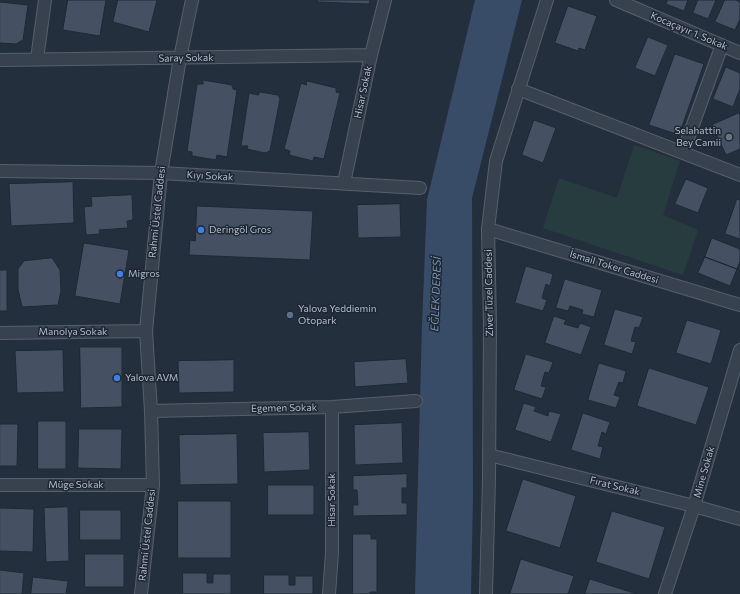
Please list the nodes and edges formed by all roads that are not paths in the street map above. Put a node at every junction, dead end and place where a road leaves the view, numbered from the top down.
1 (45, 0) edge
2 (192, 0) edge
3 (385, 0) edge
4 (547, 0) edge
5 (616, 0) edge
6 (722, 45) junction
7 (740, 53) edge
8 (371, 55) junction
9 (180, 58) junction
10 (0, 60) edge
11 (37, 60) junction
12 (518, 89) junction
13 (683, 152) junction
14 (0, 171) edge
15 (161, 173) junction
16 (740, 175) edge
17 (344, 183) junction
18 (420, 188) dead end
19 (488, 229) junction
20 (739, 301) edge
21 (146, 331) junction
22 (0, 333) edge
23 (740, 350) edge
24 (416, 401) dead end
25 (332, 407) junction
26 (151, 411) junction
27 (489, 455) junction
28 (0, 485) edge
29 (153, 486) junction
30 (694, 506) junction
31 (740, 519) edge
32 (141, 594) edge
33 (328, 594) edge
34 (486, 594) edge
35 (665, 594) edge

1 - 11 street
2 - 9 street, Rahmi Üstel Caddesi
3 - 8 street, Hisar Sokak
4 - 12 street, Ziver Tüzel Caddesi
5 - 6 street, Kocaçayır 1. Sokak
6 - 7 street, Kocaçayır 1. Sokak
6 - 13 street
8 - 9 street, Saray Sokak
8 - 17 street, Hisar Sokak
9 - 11 street, Saray Sokak
9 - 15 street, Rahmi Üstel Caddesi
10 - 11 street, Saray Sokak
12 - 13 street
12 - 19 street, Ziver Tüzel Caddesi
13 - 16 street
14 - 15 street, Kıyı Sokak
15 - 17 street, Kıyı Sokak
15 - 21 street, Rahmi Üstel Caddesi
17 - 18 street, Kıyı Sokak
19 - 20 street, İsmail Toker Caddesi
19 - 27 street, Ziver Tüzel Caddesi
21 - 22 street, Manolya Sokak
21 - 26 street, Rahmi Üstel Caddesi
23 - 30 street, Mine Sokak
24 - 25 street, Egemen Sokak
25 - 26 street, Egemen Sokak
25 - 33 street, Hisar Sokak
26 - 29 street, Rahmi Üstel Caddesi
27 - 30 street, Fırat Sokak
27 - 34 street, Ziver Tüzel Caddesi
28 - 29 street, Müge Sokak
29 - 32 street, Rahmi Üstel Caddesi
30 - 31 street, Fırat Sokak
30 - 35 street, Mine Sokak

